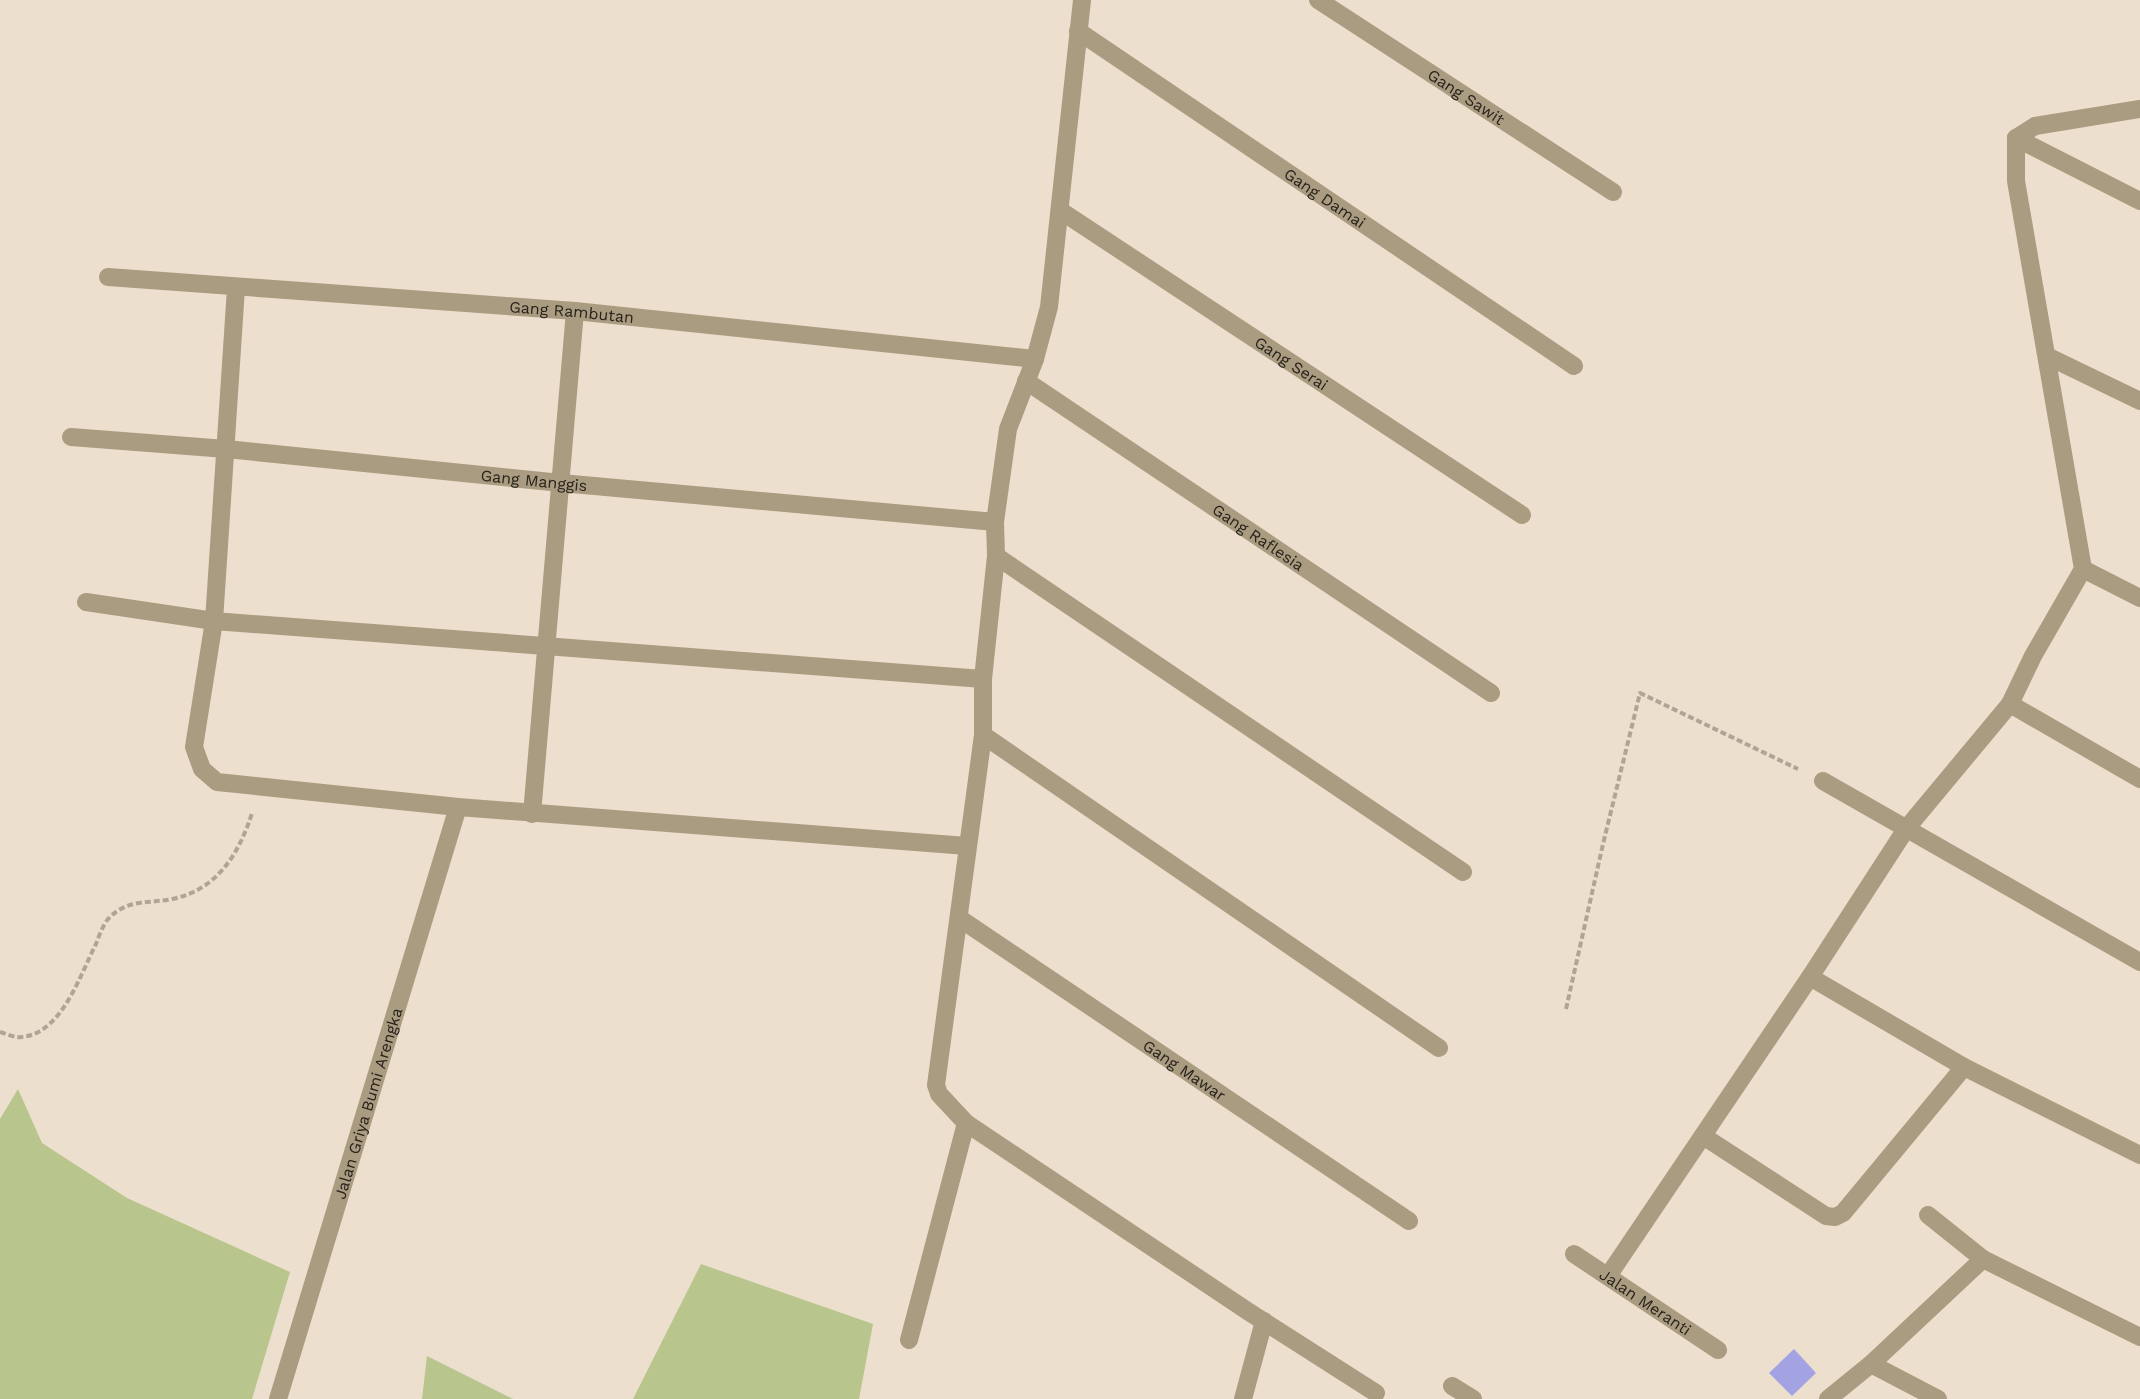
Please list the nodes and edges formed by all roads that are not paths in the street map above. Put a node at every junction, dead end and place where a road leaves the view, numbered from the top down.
1 (1082, 0) edge
2 (1318, 0) edge
3 (1078, 31) junction
4 (2140, 109) edge
5 (2016, 138) junction
6 (1613, 192) dead end
7 (2140, 201) edge
8 (1061, 211) junction
9 (108, 277) dead end
10 (236, 288) junction
11 (575, 311) junction
12 (2047, 356) junction
13 (1035, 359) junction
14 (1574, 366) dead end
15 (1026, 381) junction
16 (2140, 401) edge
17 (71, 437) dead end
18 (226, 449) junction
19 (561, 483) junction
20 (1522, 515) dead end
21 (996, 522) junction
22 (996, 556) junction
23 (2083, 569) junction
24 (2140, 598) edge
25 (86, 602) dead end
26 (214, 621) junction
27 (547, 645) junction
28 (983, 679) junction
29 (1491, 693) dead end
30 (2010, 704) junction
31 (983, 735) junction
32 (2140, 779) edge
33 (1823, 782) road end
34 (458, 807) junction
35 (532, 814) junction
36 (1906, 829) junction
37 (967, 846) junction
38 (1463, 872) dead end
39 (959, 918) junction
40 (2140, 962) edge
41 (1810, 977) junction
42 (1439, 1048) dead end
43 (1964, 1067) junction
44 (966, 1123) junction
45 (1703, 1136) junction
46 (2140, 1155) edge
47 (1928, 1215) dead end
48 (1409, 1221) dead end
49 (1574, 1254) dead end
50 (1983, 1259) junction
51 (1608, 1276) junction
52 (1264, 1321) junction
53 (2140, 1337) edge
54 (909, 1340) dead end
55 (1718, 1350) dead end
56 (1871, 1364) junction
57 (1452, 1386) dead end
58 (1376, 1393) dead end
59 (278, 1399) edge
60 (1243, 1399) edge
61 (1473, 1399) edge
62 (1828, 1399) edge
63 (1938, 1399) edge

1 - 3 street
2 - 6 street, Gang Sawit
3 - 8 street
3 - 14 street, Gang Damai
4 - 5 street
5 - 7 street
5 - 12 street
8 - 13 street
8 - 20 street, Gang Serai
9 - 10 street, Gang Rambutan
10 - 11 street, Gang Rambutan
10 - 18 street
11 - 13 street, Gang Rambutan
11 - 19 street
12 - 16 street
12 - 23 street
13 - 15 street
15 - 21 street
15 - 29 street, Gang Raflesia
17 - 18 street, Gang Manggis
18 - 19 street, Gang Manggis
18 - 26 street
19 - 21 street, Gang Manggis
19 - 27 street
21 - 22 street
22 - 28 street
22 - 38 street
23 - 24 street
23 - 30 street
25 - 26 street
26 - 27 street
26 - 34 street
27 - 28 street
27 - 35 street
28 - 31 street
30 - 32 street
30 - 36 street
31 - 37 street
31 - 42 street
33 - 36 street
34 - 35 street
34 - 59 street, Jalan Griya Bumi Arengka
35 - 37 street
36 - 40 street
36 - 41 street
37 - 39 street
39 - 44 street
39 - 48 street, Gang Mawar
41 - 43 street
41 - 45 street
43 - 45 street
43 - 46 street
44 - 52 street
44 - 54 street
45 - 51 street
47 - 50 street
49 - 51 street, Jalan Meranti
50 - 53 street
50 - 56 street
51 - 55 street, Jalan Meranti
52 - 58 street
52 - 60 street
56 - 62 street
56 - 63 street
57 - 61 street

